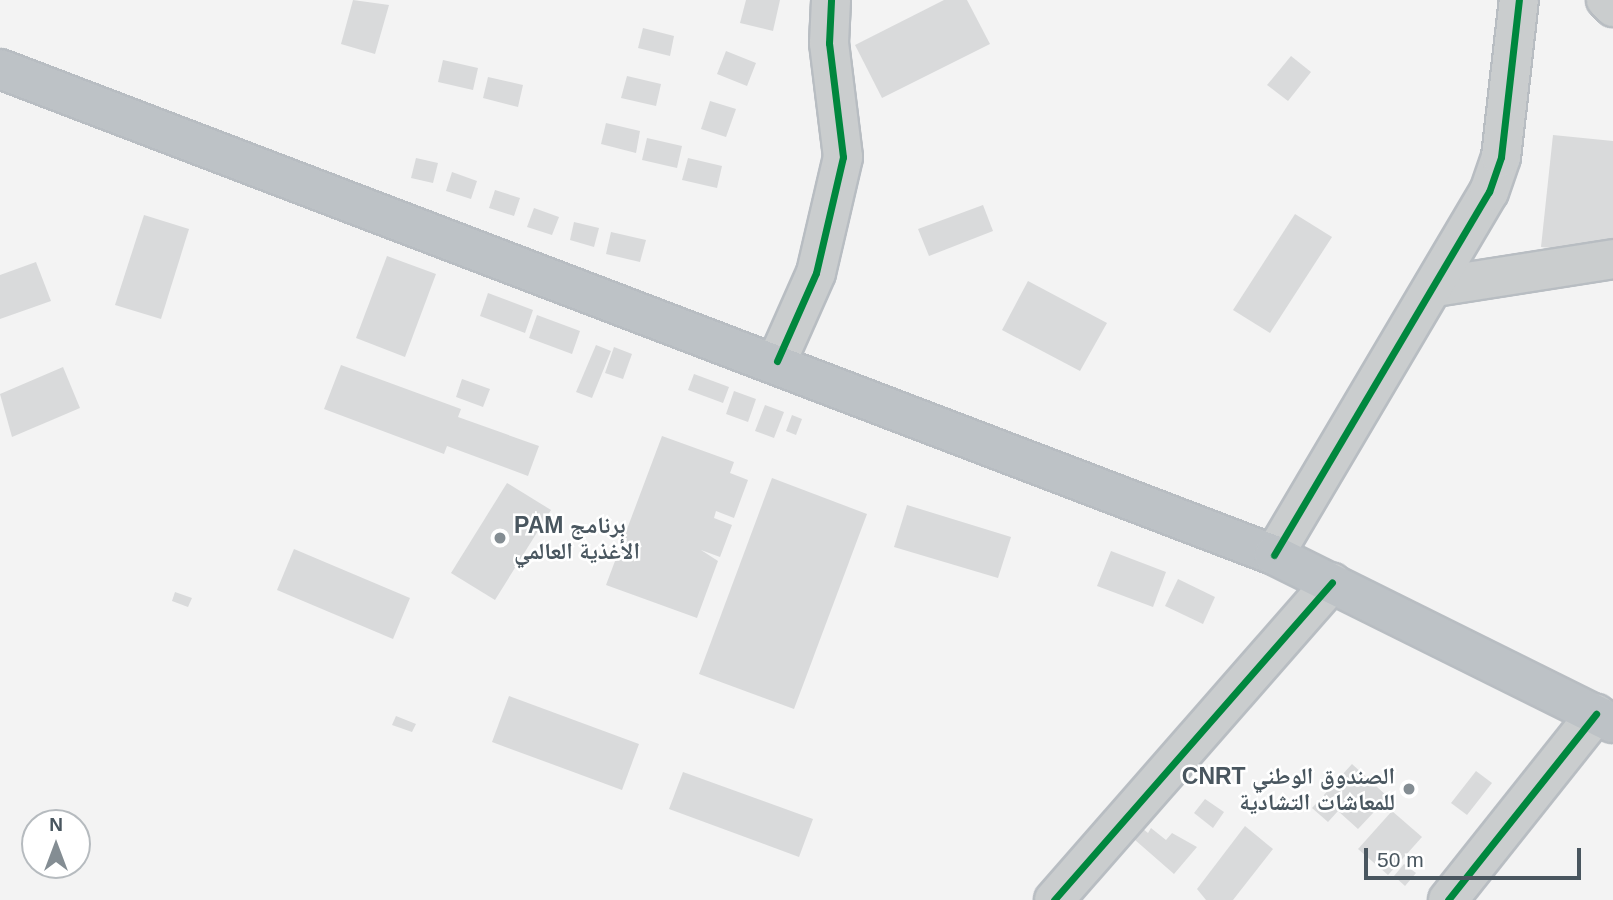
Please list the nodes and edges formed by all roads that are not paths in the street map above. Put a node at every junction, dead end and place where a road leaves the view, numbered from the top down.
1 (831, 0) edge
2 (1519, 0) edge
3 (1606, 0) edge
4 (1613, 7) edge
5 (12, 82) edge
6 (1613, 260) edge
7 (1434, 286) junction
8 (777, 361) junction
9 (1273, 555) junction
10 (1332, 582) junction
11 (1604, 718) edge
12 (1054, 900) edge
13 (1448, 900) edge

1 - 8 street
2 - 7 street
3 - 4 street
5 - 8 highway
6 - 7 street
7 - 9 street
8 - 9 highway
9 - 10 highway
10 - 11 highway
10 - 12 street
11 - 13 street

